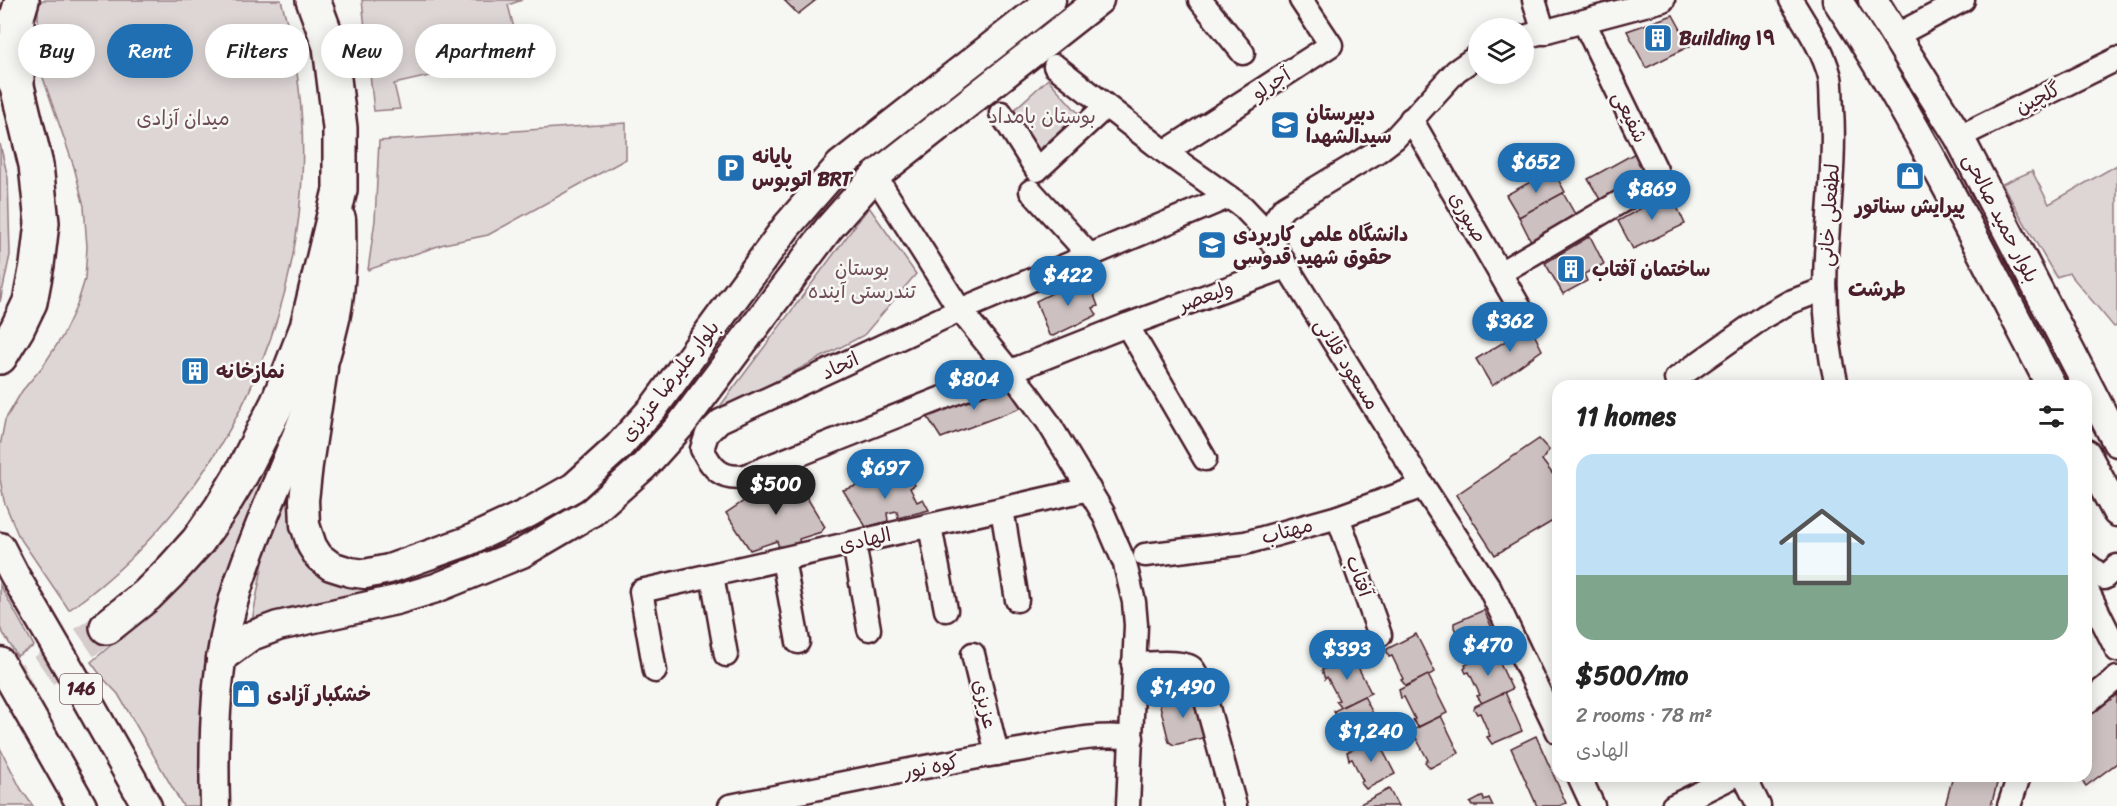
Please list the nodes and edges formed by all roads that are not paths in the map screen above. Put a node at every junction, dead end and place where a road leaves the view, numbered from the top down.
1 (22, 0) edge
2 (313, 0) edge
3 (326, 0) edge
4 (1051, 0) edge
5 (1099, 0) edge
6 (1200, 0) edge
7 (1301, 0) edge
8 (1534, 0) edge
9 (1663, 0) edge
10 (1791, 0) edge
11 (1838, 0) edge
12 (1873, 0) edge
13 (1963, 0) edge
14 (1534, 18) edge
15 (1584, 22) junction
16 (322, 24) edge
17 (328, 24) edge
18 (1534, 35) edge
19 (1897, 35) junction
20 (0, 50) edge
21 (1243, 53) dead end
22 (2117, 59) edge
23 (1468, 63) edge
24 (1055, 66) dead end
25 (334, 78) edge
26 (17, 86) junction
27 (1106, 107) junction
28 (1001, 113) dead end
29 (1411, 119) junction
30 (1959, 137) junction
31 (856, 151) junction
32 (1165, 152) junction
33 (875, 176) junction
34 (340, 190) junction
35 (1031, 191) dead end
36 (1228, 196) junction
37 (1269, 237) junction
38 (1090, 256) junction
39 (1286, 267) junction
40 (1500, 273) junction
41 (1825, 288) junction
42 (960, 310) junction
43 (1524, 315) dead end
44 (1126, 325) junction
45 (707, 333) junction
46 (734, 355) junction
47 (0, 357) edge
48 (323, 368) junction
49 (1011, 372) junction
50 (1676, 379) dead end
51 (1836, 380) edge
52 (2048, 380) edge
53 (2085, 380) edge
54 (2092, 394) edge
55 (720, 421) joint
56 (2116, 440) edge
57 (1205, 459) dead end
58 (2092, 465) edge
59 (1424, 486) junction
60 (1089, 489) junction
61 (1002, 509) junction
62 (2117, 512) edge
63 (1338, 517) junction
64 (930, 526) junction
65 (854, 543) junction
66 (0, 547) edge
67 (1145, 555) dead end
68 (427, 557) junction
69 (783, 559) junction
70 (712, 575) junction
71 (2096, 578) edge
72 (436, 588) junction
73 (1017, 600) dead end
74 (946, 610) dead end
75 (107, 627) tunnel mouth
76 (869, 629) dead end
77 (1380, 635) dead end
78 (798, 642) dead end
79 (2117, 650) edge
80 (973, 654) dead end
81 (726, 655) dead end
82 (221, 658) junction
83 (0, 662) edge
84 (1133, 664) junction
85 (655, 671) dead end
86 (2117, 678) edge
87 (2092, 697) edge
88 (1552, 719) edge
89 (1132, 738) junction
90 (996, 754) junction
91 (1582, 782) edge
92 (1722, 782) edge
93 (1747, 782) edge
94 (2018, 782) edge
95 (2012, 804) edge
96 (82, 806) edge
97 (147, 806) edge
98 (215, 806) edge
99 (730, 806) edge
100 (1128, 806) edge
101 (1235, 806) edge
102 (1593, 806) edge
103 (1672, 806) edge
104 (1759, 806) edge

1 - 26 highway
2 - 16 highway
3 - 17 highway
4 - 31 main road, بلوار علیرضا عزیزی
5 - 33 main road, بلوار علیرضا عزیزی
6 - 21 street
7 - 32 street, آجرلو
8 - 14 street
9 - 15 street
10 - 41 street, لطفعلی خانی
11 - 52 main road, بلوار حمید صالحی
12 - 19 main road, بلوار حمید صالحی
13 - 19 street
15 - 18 street
15 - 40 street, شفیعی
19 - 30 main road, بلوار حمید صالحی
20 - 26 highway
22 - 30 street, گلچین
23 - 29 street
24 - 27 street, مسعود قلانی
25 - 34 highway
26 - 47 highway
27 - 28 street
27 - 32 street, مسعود قلانی
29 - 37 street
29 - 40 street, صبوری
30 - 53 main road, بلوار حمید صالحی
31 - 33 main road
31 - 45 main road, بلوار علیرضا عزیزی
32 - 36 street, مسعود قلانی
33 - 42 street
33 - 46 main road, بلوار علیرضا عزیزی
34 - 48 main road
34 - 75 highway
35 - 38 street
36 - 37 street, مسعود قلانی
36 - 38 street, اتحاد
37 - 39 street, مسعود قلانی
38 - 42 street, اتحاد
39 - 44 street, ولیعصر
39 - 59 street, مسعود قلانی
40 - 43 street, صبوری
41 - 50 street
41 - 51 street, لطفعلی خانی
42 - 49 street
42 - 55 street, اتحاد
44 - 49 street, ولیعصر
44 - 57 street
45 - 46 main road
45 - 68 main road, بلوار علیرضا عزیزی
46 - 72 main road, بلوار علیرضا عزیزی
48 - 68 main road, بلوار علیرضا عزیزی
48 - 82 main road
49 - 55 street, ولیعصر
49 - 60 street
54 - 56 main road, بلوار حمید صالحی
58 - 62 main road
59 - 63 street, مهتاب
59 - 88 street, مسعود قلانی
60 - 61 street, الهادی
60 - 84 street
61 - 64 street, الهادی
61 - 73 street
63 - 67 street, مهتاب
63 - 77 street, آفتاب
64 - 65 street, الهادی
64 - 74 street
65 - 69 street, الهادی
65 - 76 street
66 - 97 main road, 146
68 - 72 main road
69 - 70 street, الهادی
69 - 78 street
70 - 81 street
70 - 85 street, الهادی
71 - 79 street
72 - 82 main road, بلوار علیرضا عزیزی
80 - 90 street, عزیزی
82 - 98 main road
83 - 96 main road
84 - 89 street
84 - 101 street
86 - 87 street
89 - 90 street, کوه نور
89 - 100 street
90 - 99 street, کوه نور
91 - 102 street
92 - 103 street
93 - 104 street
94 - 95 street

